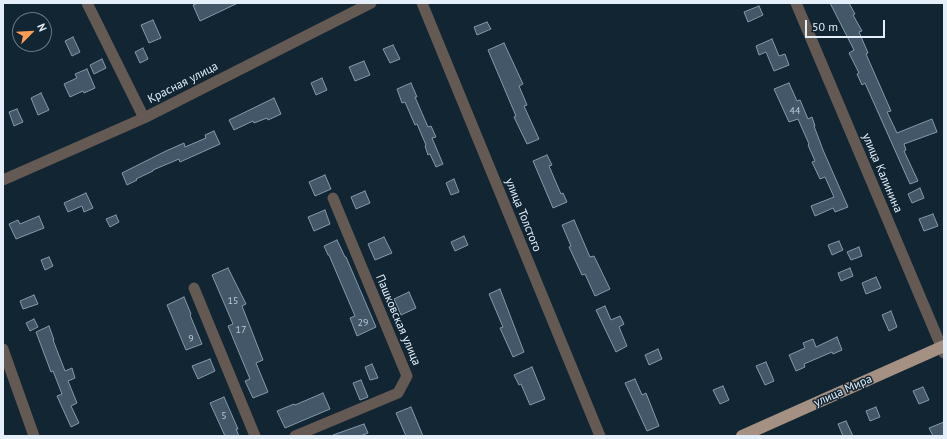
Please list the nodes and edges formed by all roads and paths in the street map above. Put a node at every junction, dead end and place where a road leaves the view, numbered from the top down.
1 (87, 3) edge
2 (371, 3) edge
3 (422, 3) edge
4 (796, 3) edge
5 (144, 118) junction
6 (3, 180) edge
7 (332, 198) dead end
8 (194, 288) dead end
9 (3, 349) edge
10 (943, 349) edge
11 (34, 436) edge
12 (255, 436) edge
13 (295, 436) edge
14 (600, 436) edge
15 (742, 436) edge

1 - 5 street
2 - 5 street, Красная улица
3 - 14 street, улица Толстого
4 - 10 street, улица Калинина
5 - 6 street, Красная улица
7 - 13 street, Пашковская улица
8 - 12 street
9 - 11 street
10 - 15 main road, улица Мира

